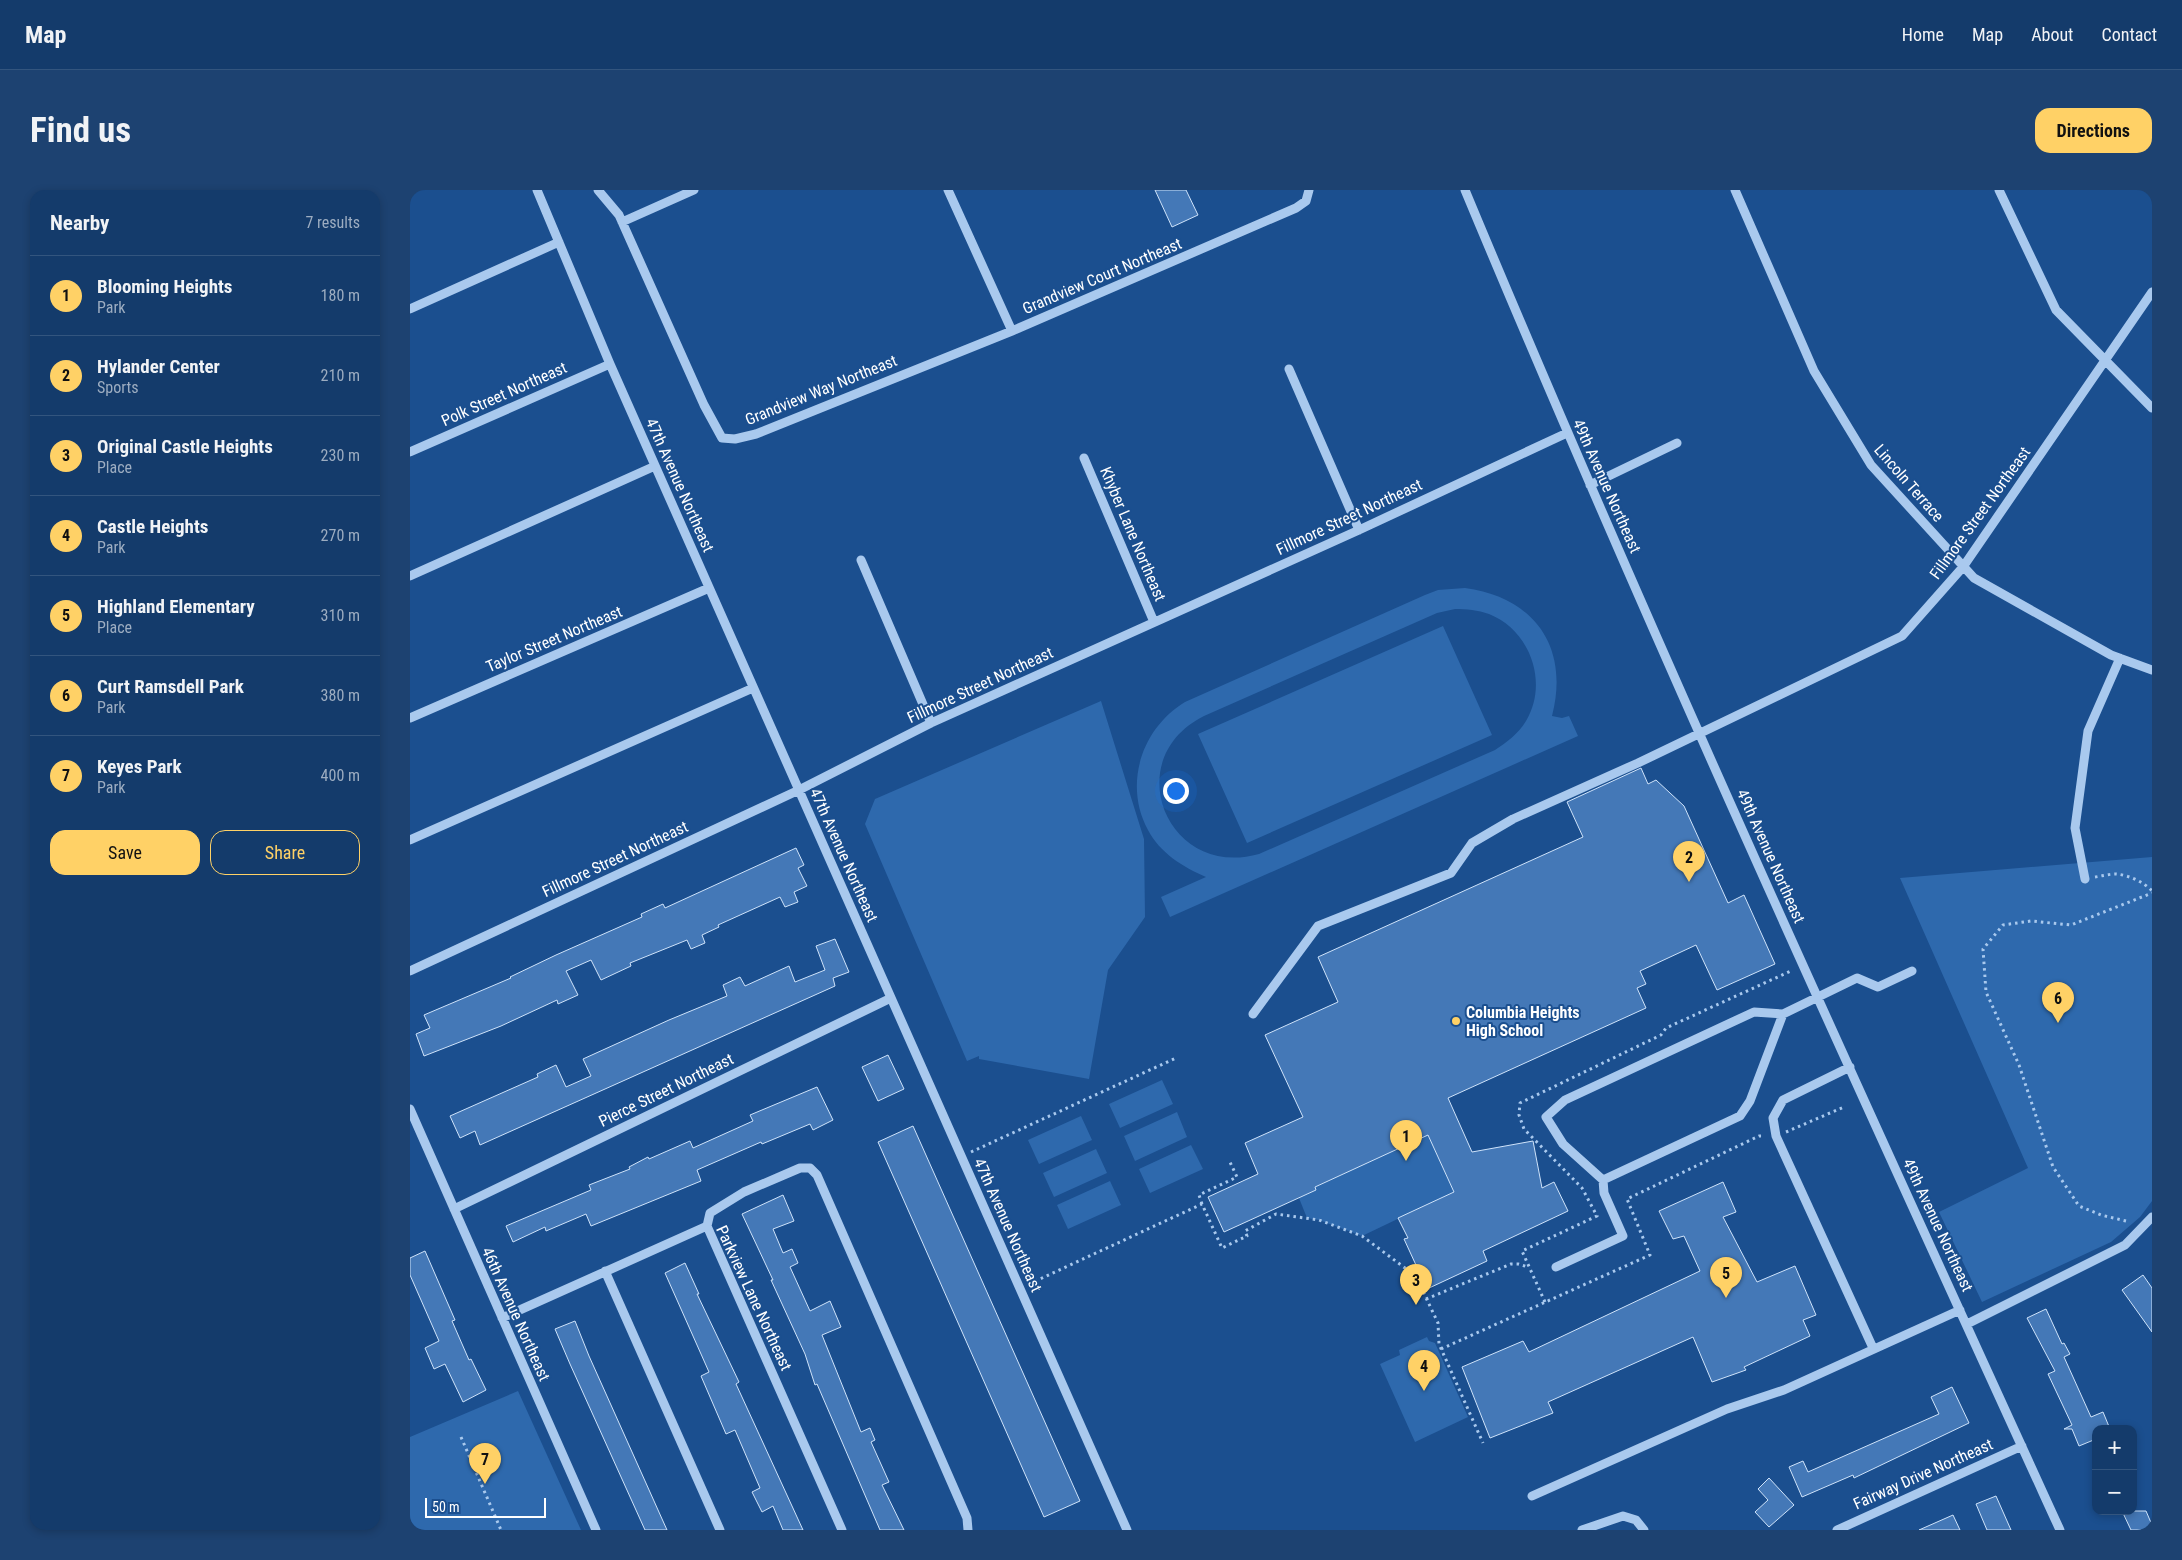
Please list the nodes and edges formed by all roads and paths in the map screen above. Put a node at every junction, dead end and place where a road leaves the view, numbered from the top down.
1 (537, 190) edge
2 (598, 190) edge
3 (694, 190) edge
4 (948, 190) edge
5 (1310, 190) edge
6 (1465, 190) edge
7 (1735, 190) edge
8 (1999, 190) edge
9 (622, 222) junction
10 (559, 242) junction
11 (2152, 292) edge
12 (410, 309) edge
13 (1012, 331) junction
14 (2106, 361) junction
15 (610, 364) junction
16 (1289, 369) dead end
17 (2152, 408) edge
18 (1567, 433) junction
19 (1677, 443) dead end
20 (410, 452) edge
21 (1084, 458) dead end
22 (655, 466) junction
23 (1590, 485) junction
24 (1359, 530) junction
25 (861, 560) dead end
26 (1963, 567) junction
27 (410, 576) edge
28 (709, 588) junction
29 (1154, 622) junction
30 (2120, 658) junction
31 (2152, 670) edge
32 (754, 688) junction
33 (410, 718) edge
34 (931, 723) junction
35 (1699, 732) junction
36 (799, 790) junction
37 (410, 840) edge
38 (2085, 879) joint
39 (2152, 892) edge
40 (410, 971) edge
41 (1912, 971) dead end
42 (1817, 997) junction
43 (891, 998) junction
44 (1253, 1014) dead end
45 (1783, 1014) junction
46 (1176, 1058) dead end
47 (1850, 1067) junction
48 (1844, 1107) dead end
49 (410, 1109) edge
50 (1776, 1136) junction
51 (962, 1157) junction
52 (1229, 1160) dead end
53 (1603, 1180) junction
54 (1202, 1204) junction
55 (454, 1209) junction
56 (1597, 1216) dead end
57 (2151, 1220) edge
58 (2126, 1221) dead end
59 (707, 1226) junction
60 (1556, 1267) dead end
61 (1530, 1268) junction
62 (605, 1271) junction
63 (1020, 1288) junction
64 (1426, 1299) junction
65 (1545, 1302) junction
66 (1960, 1310) junction
67 (502, 1318) junction
68 (1967, 1324) junction
69 (1873, 1348) junction
70 (1441, 1349) junction
71 (461, 1438) dead end
72 (1483, 1443) dead end
73 (2022, 1446) junction
74 (1532, 1496) dead end
75 (501, 1530) edge
76 (596, 1530) edge
77 (720, 1530) edge
78 (842, 1530) edge
79 (968, 1530) edge
80 (1127, 1530) edge
81 (1582, 1530) edge
82 (1644, 1530) edge
83 (1837, 1530) edge
84 (2060, 1530) edge

1 - 10 street, 47th Avenue Northeast
2 - 9 street, Grandview Way Northeast
3 - 9 street
4 - 13 street, Grandview Court Northeast
5 - 13 street, Grandview Court Northeast
6 - 18 street, 49th Avenue Northeast
7 - 26 street, Lincoln Terrace
8 - 14 street
9 - 13 street, Grandview Way Northeast
10 - 12 street
10 - 15 street, 47th Avenue Northeast
11 - 14 street, Fillmore Street Northeast
14 - 17 street
14 - 26 street, Fillmore Street Northeast
15 - 20 street, Polk Street Northeast
15 - 22 street, 47th Avenue Northeast
16 - 24 street
18 - 23 street, 49th Avenue Northeast
18 - 24 street, Fillmore Street Northeast
19 - 23 street
21 - 29 street, Khyber Lane Northeast
22 - 27 street
22 - 28 street, 47th Avenue Northeast
23 - 35 street, 49th Avenue Northeast
24 - 29 street, Fillmore Street Northeast
25 - 34 street
26 - 30 street, Lincoln Terrace
26 - 35 street, Fillmore Street Northeast
28 - 32 street, 47th Avenue Northeast
28 - 33 street, Taylor Street Northeast
29 - 34 street, Fillmore Street Northeast
30 - 31 street, Lincoln Terrace
30 - 38 street
32 - 36 street, 47th Avenue Northeast
32 - 37 street
34 - 36 street, Fillmore Street Northeast
35 - 42 street, 49th Avenue Northeast
35 - 44 street, Fillmore Street Northeast
36 - 40 street, Fillmore Street Northeast
36 - 43 street, 47th Avenue Northeast
38 - 39 path
39 - 58 path
41 - 42 street
42 - 45 street
42 - 47 street, 49th Avenue Northeast
43 - 51 street, 47th Avenue Northeast
43 - 55 street, Pierce Street Northeast
45 - 53 street
45 - 53 street
46 - 51 path
47 - 50 street
47 - 66 street, 49th Avenue Northeast
48 - 50 path
49 - 55 street, 46th Avenue Northeast
50 - 65 path
50 - 69 street
51 - 63 street, 47th Avenue Northeast
52 - 54 path
53 - 60 street
54 - 63 path
54 - 64 path
55 - 67 street, 46th Avenue Northeast
56 - 61 path
57 - 68 street
59 - 62 street, Parkview Lane Northeast
59 - 78 street, Parkview Lane Northeast
59 - 79 street
61 - 64 path
61 - 65 path
62 - 67 street, Parkview Lane Northeast
62 - 77 street
63 - 80 street, 47th Avenue Northeast
64 - 70 path
65 - 70 path
66 - 68 street, 49th Avenue Northeast
66 - 69 street
67 - 76 street, 46th Avenue Northeast
68 - 73 street, 49th Avenue Northeast
69 - 74 street
70 - 72 path
71 - 75 path
73 - 83 street, Fairway Drive Northeast
73 - 84 street, 49th Avenue Northeast
81 - 82 street

